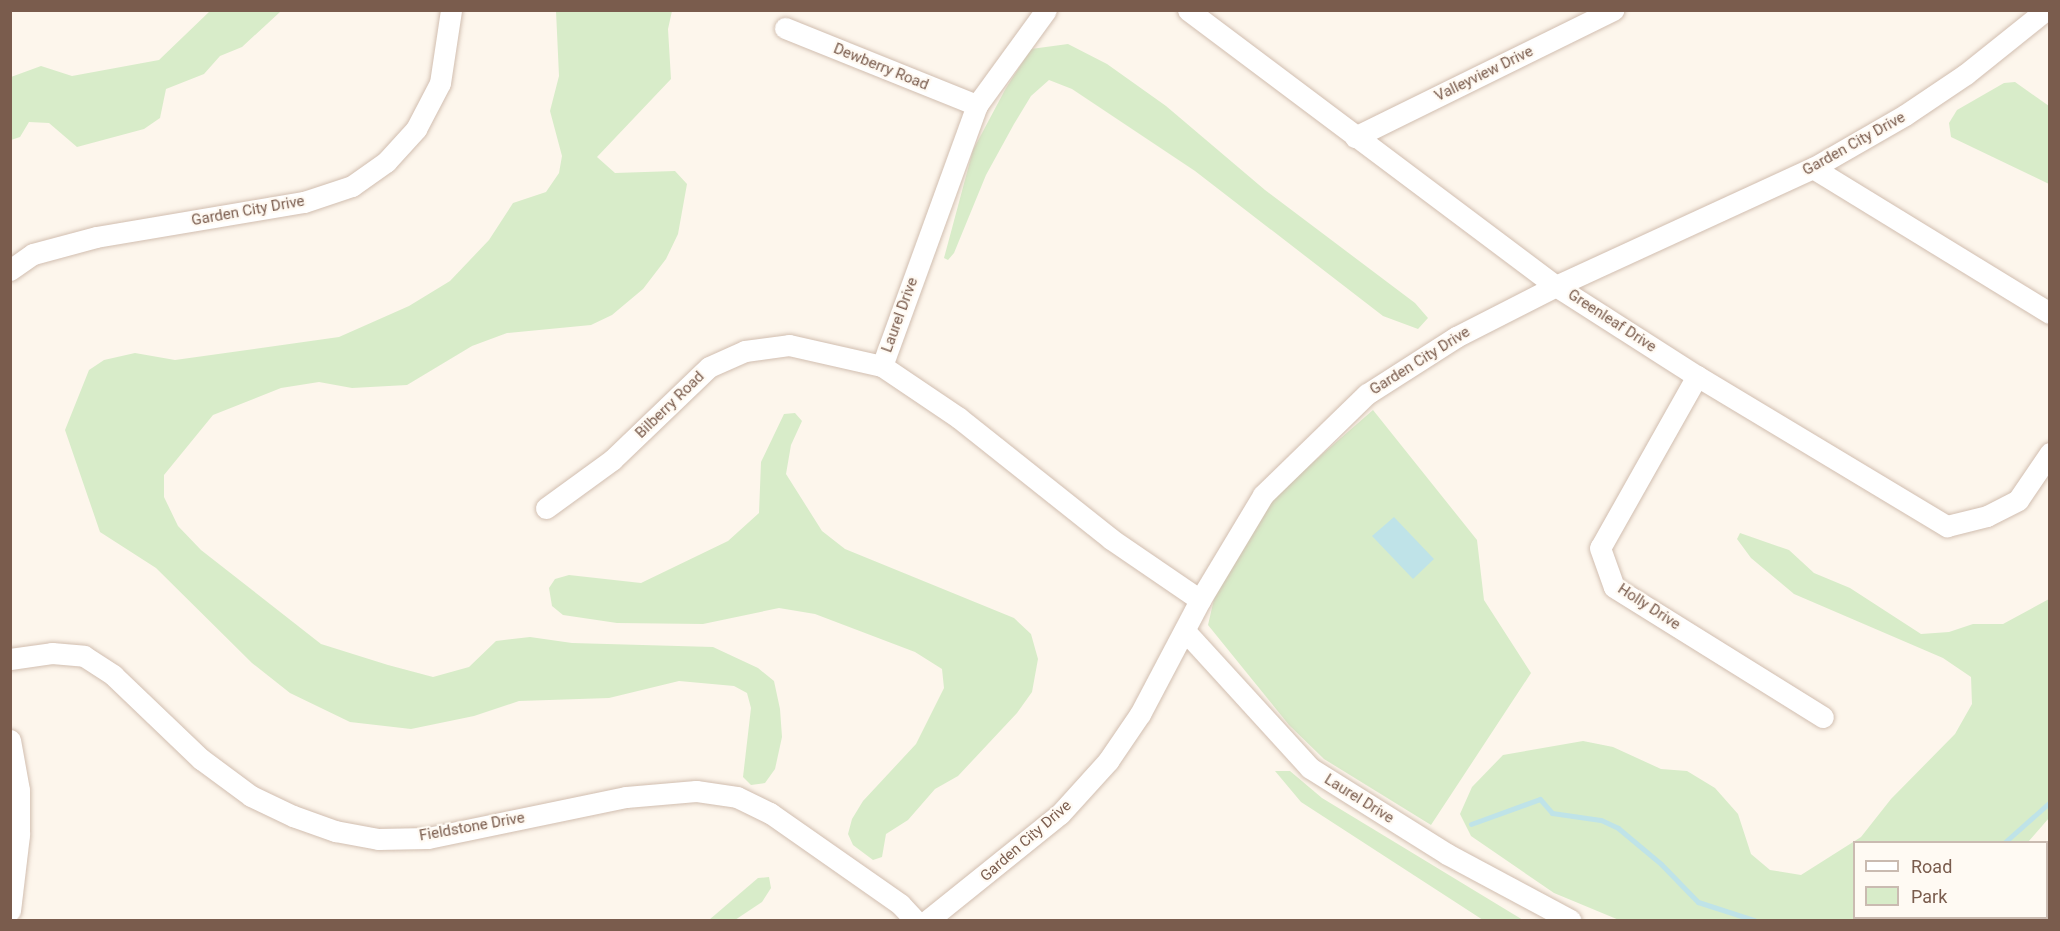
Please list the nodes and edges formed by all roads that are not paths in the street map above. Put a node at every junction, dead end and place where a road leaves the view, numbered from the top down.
1 (451, 10) edge
2 (1046, 10) edge
3 (1188, 10) edge
4 (1613, 10) edge
5 (2046, 10) edge
6 (785, 28) dead end
7 (977, 105) junction
8 (1355, 137) junction
9 (1813, 168) junction
10 (10, 270) edge
11 (1556, 286) junction
12 (2049, 313) edge
13 (882, 366) junction
14 (1697, 376) junction
15 (2049, 453) edge
16 (546, 508) dead end
17 (1200, 600) junction
18 (1185, 631) junction
19 (10, 659) edge
20 (1824, 717) dead end
21 (10, 740) edge
22 (10, 910) edge
23 (940, 917) edge
24 (915, 921) edge
25 (1570, 921) edge

1 - 10 street, Garden City Drive
2 - 7 street, Laurel Drive
3 - 8 street, Greenleaf Drive
4 - 8 street, Valleyview Drive
5 - 9 street, Garden City Drive
6 - 7 street, Dewberry Road
7 - 13 street, Laurel Drive
8 - 11 street, Greenleaf Drive
9 - 11 street, Garden City Drive
9 - 12 street
11 - 14 street, Greenleaf Drive
11 - 17 street, Garden City Drive
13 - 16 street, Bilberry Road
13 - 17 street, Laurel Drive
14 - 15 street, Greenleaf Drive
14 - 20 street, Holly Drive
17 - 18 street, Garden City Drive
18 - 23 street, Garden City Drive
18 - 25 street, Laurel Drive
19 - 24 street, Fieldstone Drive
21 - 22 street

